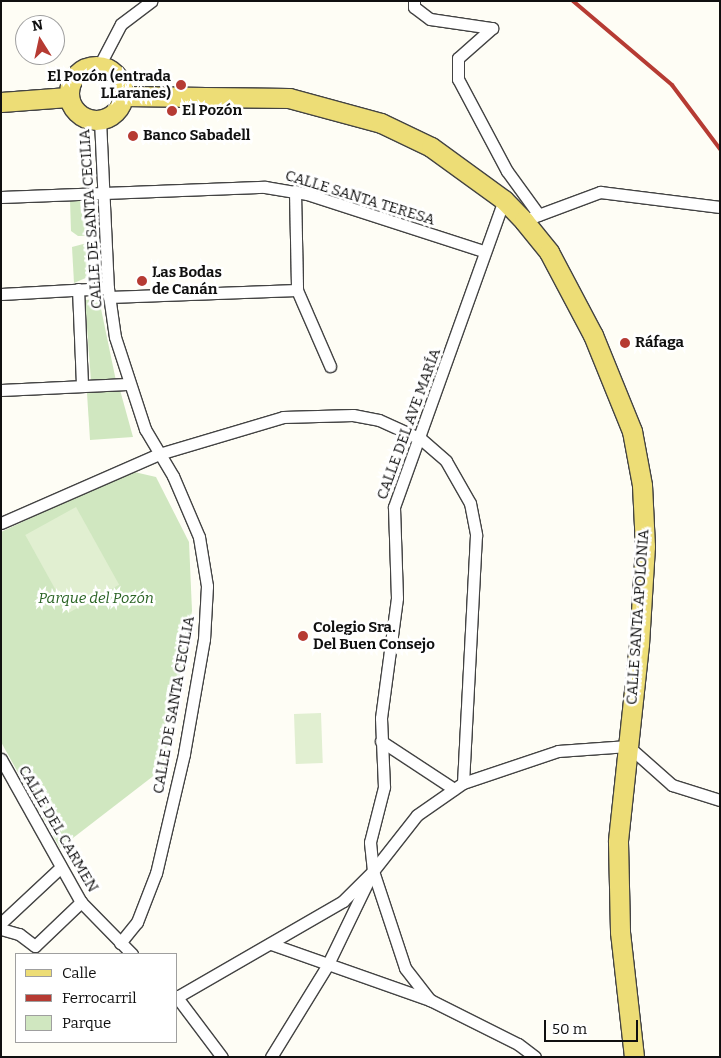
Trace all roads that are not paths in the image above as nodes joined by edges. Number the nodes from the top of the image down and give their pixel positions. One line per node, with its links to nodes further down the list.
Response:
1 (151, 1): 3 (street)
2 (414, 1): 13 (street)
3 (99, 66): 4 (main road); 5 (main road)
4 (123, 96): 7 (main road); 11 (main road, CALLE SANTA APOLONIA)
5 (68, 97): 6 (main road); 7 (main road)
6 (1, 102)
7 (100, 120): 8 (street, CALLE DE SANTA CECILIA)
8 (106, 191): 9 (street, CALLE SANTA TERESA); 10 (street, CALLE SANTA TERESA); 17 (street, CALLE DE SANTA CECILIA)
9 (295, 191): 14 (street, CALLE SANTA TERESA); 16 (street)
10 (1, 197)
11 (504, 200): 13 (main road, CALLE SANTA APOLONIA); 14 (street, CALLE DEL AVE MARÍA)
12 (720, 207): 13 (street)
13 (532, 218): 27 (main road, CALLE SANTA APOLONIA)
14 (484, 251): 23 (street, CALLE DEL AVE MARÍA)
15 (78, 289): 17 (street); 18 (street); 21 (street)
16 (297, 290): 17 (street); 19 (street)
17 (108, 292): 20 (street, CALLE DE SANTA CECILIA)
18 (1, 294)
19 (330, 366)
20 (127, 384): 21 (street); 24 (street, CALLE DE SANTA CECILIA)
21 (82, 386): 22 (street)
22 (1, 390)
23 (421, 439): 24 (street); 26 (street, CALLE DEL AVE MARÍA); 29 (street)
24 (159, 454): 25 (street); 36 (street, CALLE DE SANTA CECILIA)
25 (1, 523)
26 (381, 741): 29 (street); 32 (street, CALLE DEL AVE MARÍA)
27 (628, 746): 29 (street); 30 (street); 46 (main road, CALLE SANTA APOLONIA)
28 (1, 759): 31 (street, CALLE DEL CARMEN)
29 (458, 786): 32 (street)
30 (720, 800)
31 (61, 867): 33 (street, CALLE DEL CARMEN); 34 (street)
32 (373, 872): 37 (street); 39 (street); 42 (street, CALLE DEL AVE MARÍA)
33 (81, 902): 35 (street); 36 (street, CALLE DEL CARMEN)
34 (1, 923)
35 (1, 930)
36 (120, 943): 38 (street, CALLE DEL CARMEN)
37 (271, 944): 39 (street); 40 (street)
38 (131, 953)
39 (327, 966): 42 (street); 44 (street)
40 (178, 995)
41 (178, 997): 43 (street)
42 (430, 1000): 45 (street)
43 (222, 1057)
44 (271, 1057)
45 (535, 1057)
46 (634, 1057)

